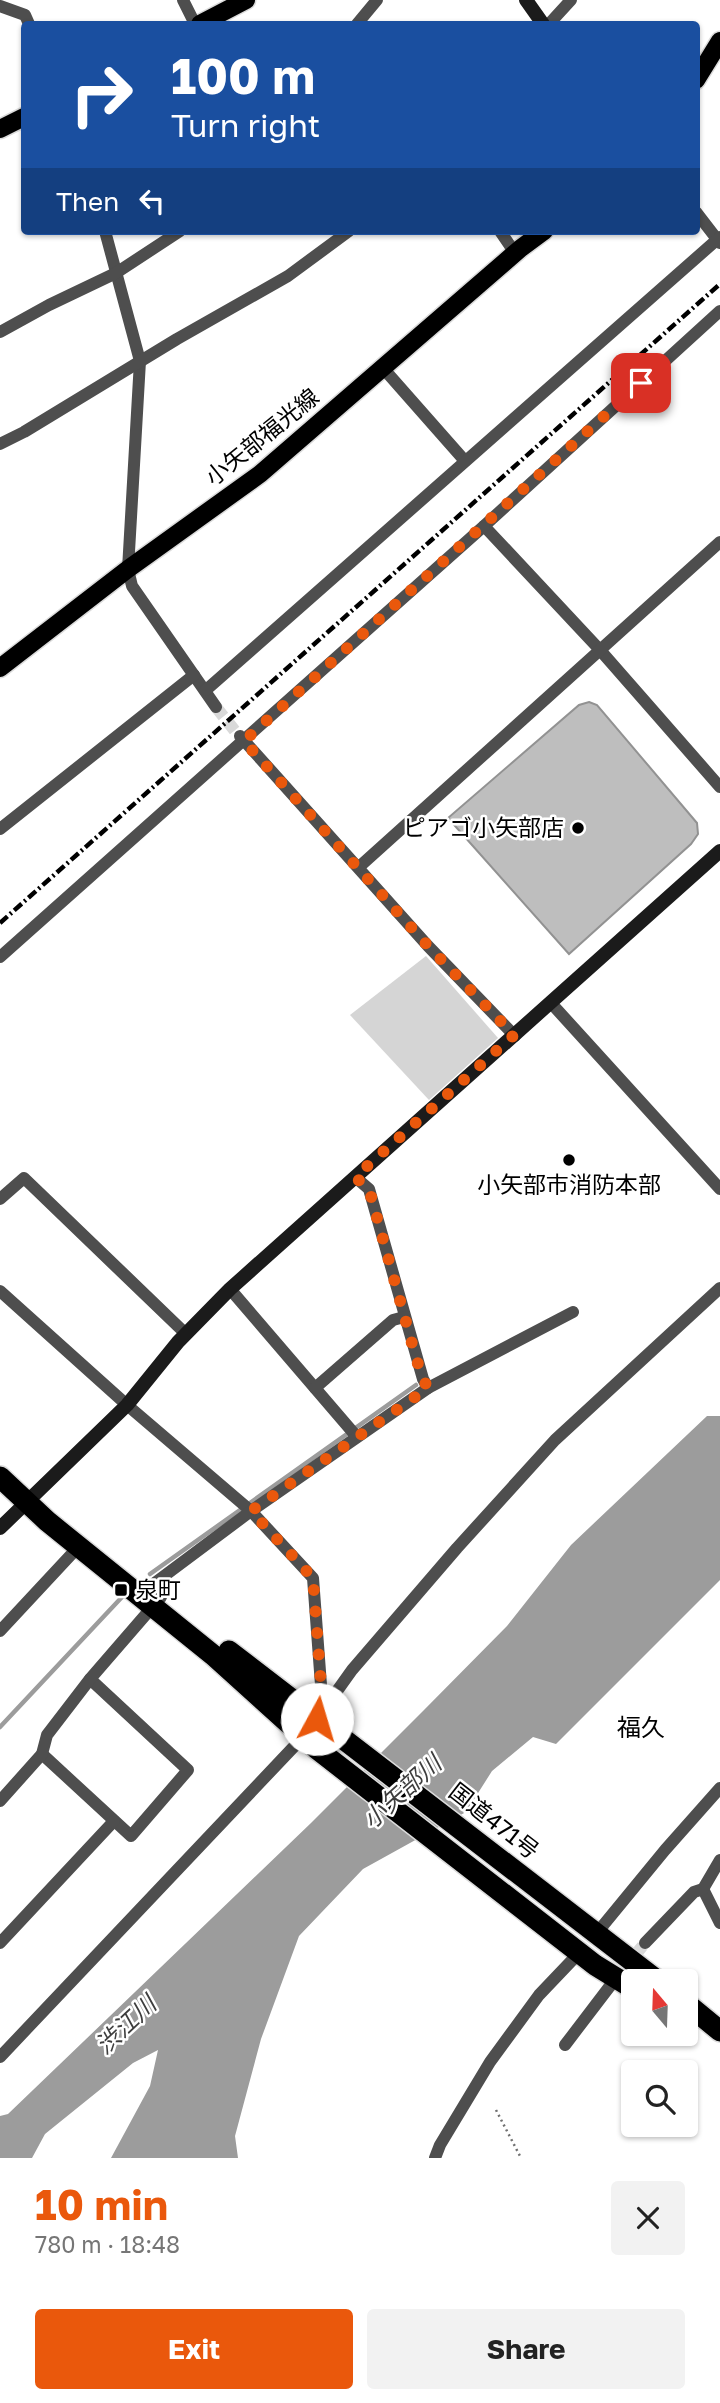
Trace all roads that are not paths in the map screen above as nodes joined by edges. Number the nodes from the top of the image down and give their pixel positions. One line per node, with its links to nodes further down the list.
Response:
1 (183, 0): 8 (street)
2 (246, 0): 9 (main road)
3 (377, 0): 10 (street)
4 (526, 0): 11 (street)
5 (571, 0): 12 (street)
6 (0, 6): 7 (street)
7 (27, 21)
8 (195, 21)
9 (203, 21)
10 (360, 21)
11 (541, 21)
12 (552, 21)
13 (720, 41): 14 (main road)
14 (700, 74)
15 (21, 119): 16 (main road)
16 (0, 130)
17 (700, 217): 23 (street)
18 (106, 235): 25 (street)
19 (174, 235): 25 (street)
20 (344, 235): 28 (street)
21 (503, 235): 24 (street)
22 (539, 235): 24 (main road, 小矢部福光線)
23 (719, 240): 31 (street)
24 (515, 253): 29 (main road, 小矢部福光線)
25 (116, 272): 27 (street); 28 (street)
26 (720, 311): 32 (street)
27 (0, 332)
28 (140, 361): 30 (street); 34 (street)
29 (383, 368): 31 (street); 34 (main road, 小矢部福光線)
30 (0, 444)
31 (465, 461): 38 (street)
32 (484, 526): 35 (street); 40 (street)
33 (720, 542): 35 (street)
34 (128, 569): 36 (main road, 小矢部福光線); 37 (street)
35 (600, 650): 41 (street); 44 (street)
36 (0, 668)
37 (194, 675): 38 (street); 42 (street)
38 (206, 690): 39 (street)
39 (216, 707)
40 (241, 738): 44 (street); 45 (street)
41 (720, 787)
42 (0, 829)
43 (720, 851): 46 (street)
44 (359, 867): 47 (street)
45 (0, 957)
46 (551, 1003): 47 (street); 49 (street)
47 (514, 1035): 48 (street)
48 (355, 1177): 52 (street); 55 (street)
49 (720, 1189)
50 (0, 1199): 56 (street)
51 (720, 1288): 69 (street)
52 (230, 1289): 56 (street); 57 (street)
53 (0, 1291): 59 (street)
54 (573, 1312): 58 (street)
55 (404, 1317): 57 (street); 58 (street)
56 (186, 1334): 59 (street)
57 (315, 1388): 60 (street)
58 (428, 1388): 60 (street)
59 (127, 1405): 62 (street); 63 (street)
60 (357, 1437): 63 (street)
61 (0, 1477): 62 (highway, 国道471号)
62 (28, 1501): 64 (street); 65 (highway, 国道471号)
63 (251, 1511): 66 (street); 69 (street)
64 (0, 1528)
65 (82, 1542): 66 (highway, 国道471号); 67 (street)
66 (151, 1596): 68 (street); 69 (highway, 国道471号)
67 (0, 1631)
68 (90, 1679): 70 (street); 73 (street)
69 (318, 1734): 77 (highway, 国道471号); 80 (highway, 国道471号); 89 (street)
70 (42, 1754): 72 (street); 73 (street)
71 (720, 1788): 77 (street)
72 (0, 1801)
73 (114, 1821): 78 (street)
74 (720, 1860): 75 (street)
75 (703, 1889): 76 (street); 79 (street)
76 (720, 1923)
77 (591, 1930): 81 (highway, 国道471号)
78 (1, 1941)
79 (645, 1944)
80 (573, 1948): 82 (highway, 国道471号); 90 (street)
81 (642, 1969)
82 (621, 1981)
83 (610, 1986): 88 (street)
84 (698, 2013): 86 (highway)
85 (698, 2028): 87 (highway)
86 (720, 2031)
87 (720, 2040)
88 (565, 2045)
89 (0, 2057)
90 (435, 2158)

